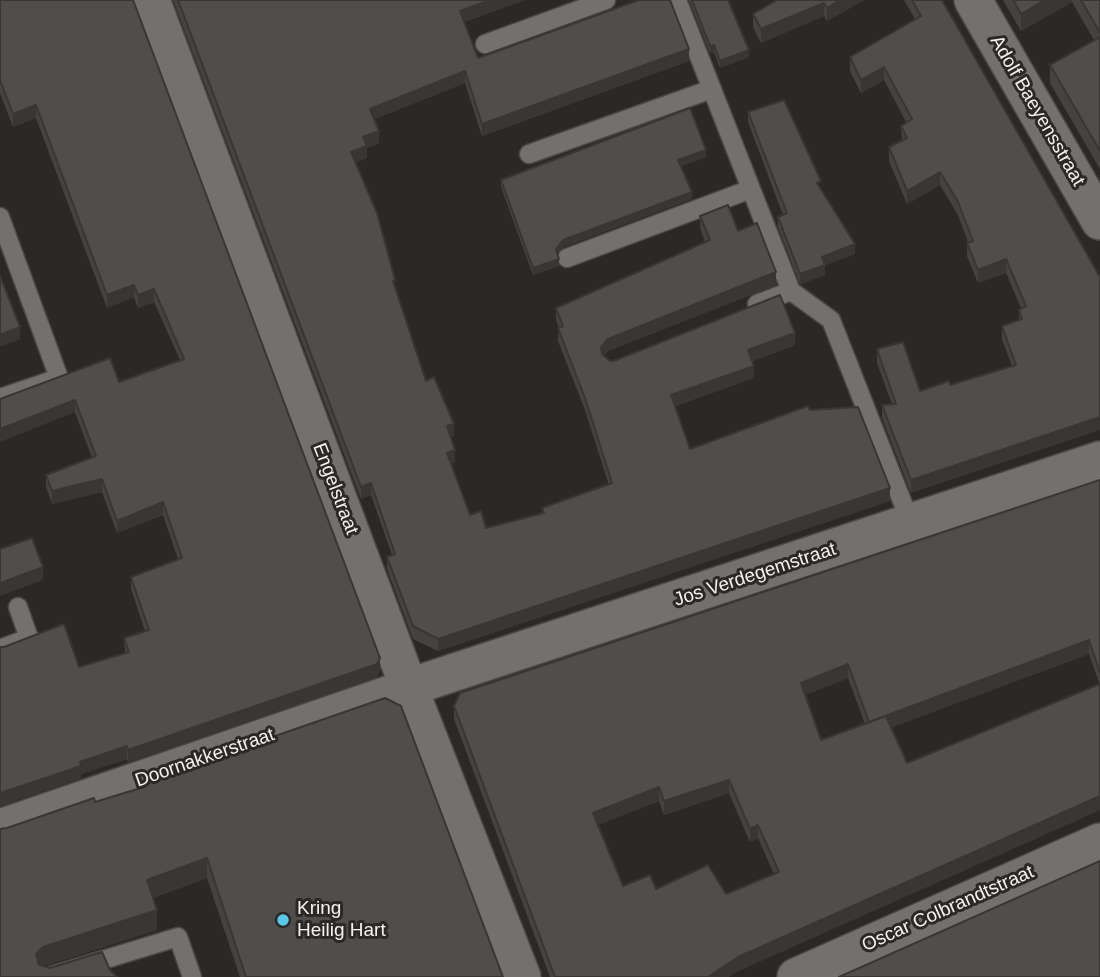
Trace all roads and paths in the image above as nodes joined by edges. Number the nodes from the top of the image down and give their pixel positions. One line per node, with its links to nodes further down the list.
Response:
1 (151, 0): 19 (street, Engelstraat)
2 (606, 0): 5 (lane)
3 (677, 0): 6 (lane)
4 (973, 0): 10 (street, Adolf Baeyensstraat)
5 (485, 44)
6 (712, 89): 7 (lane); 8 (lane)
7 (529, 154)
8 (751, 189): 11 (lane); 12 (lane)
9 (0, 217): 14 (lane)
10 (1100, 221)
11 (567, 258)
12 (791, 291): 13 (lane); 16 (lane)
13 (740, 311)
14 (0, 398)
15 (1100, 460): 16 (street, Jos Verdegemstraat)
16 (911, 524): 19 (street, Jos Verdegemstraat)
17 (18, 607): 18 (lane)
18 (0, 649)
19 (409, 688): 20 (street, Doornakkerstraat); 24 (street, Engelstraat)
20 (0, 828)
21 (1100, 842): 25 (street, Oscar Colbrandtstraat)
22 (47, 977): 23 (lane)
23 (192, 977)
24 (522, 977)
25 (796, 977)

